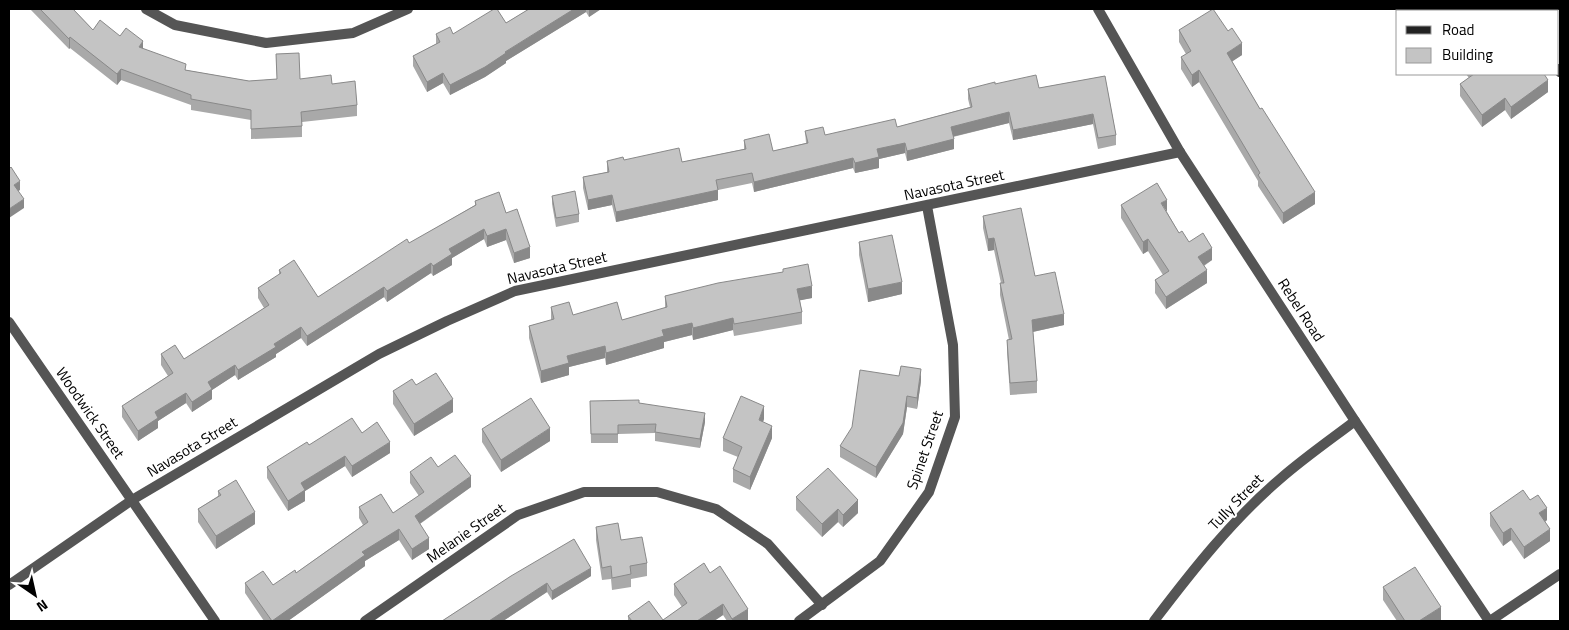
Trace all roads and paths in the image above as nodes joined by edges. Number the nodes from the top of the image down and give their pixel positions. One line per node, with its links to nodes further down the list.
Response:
1 (146, 9): 2 (street)
2 (408, 9)
3 (1098, 9): 4 (street, Rebel Road)
4 (1180, 152): 5 (street, Navasota Street); 7 (street, Rebel Road)
5 (927, 206): 8 (street, Navasota Street); 11 (street, Spinet Street)
6 (9, 322): 8 (street, Woodwick Street)
7 (1356, 421): 15 (street, Tully Street); 16 (street, Rebel Road)
8 (132, 500): 10 (street, Navasota Street); 12 (street, Woodwick Street)
9 (1560, 574): 16 (street)
10 (9, 585)
11 (822, 605): 13 (street, Melanie Street); 14 (street, Spinet Street)
12 (215, 621)
13 (365, 621)
14 (800, 621)
15 (1154, 621)
16 (1490, 621)

